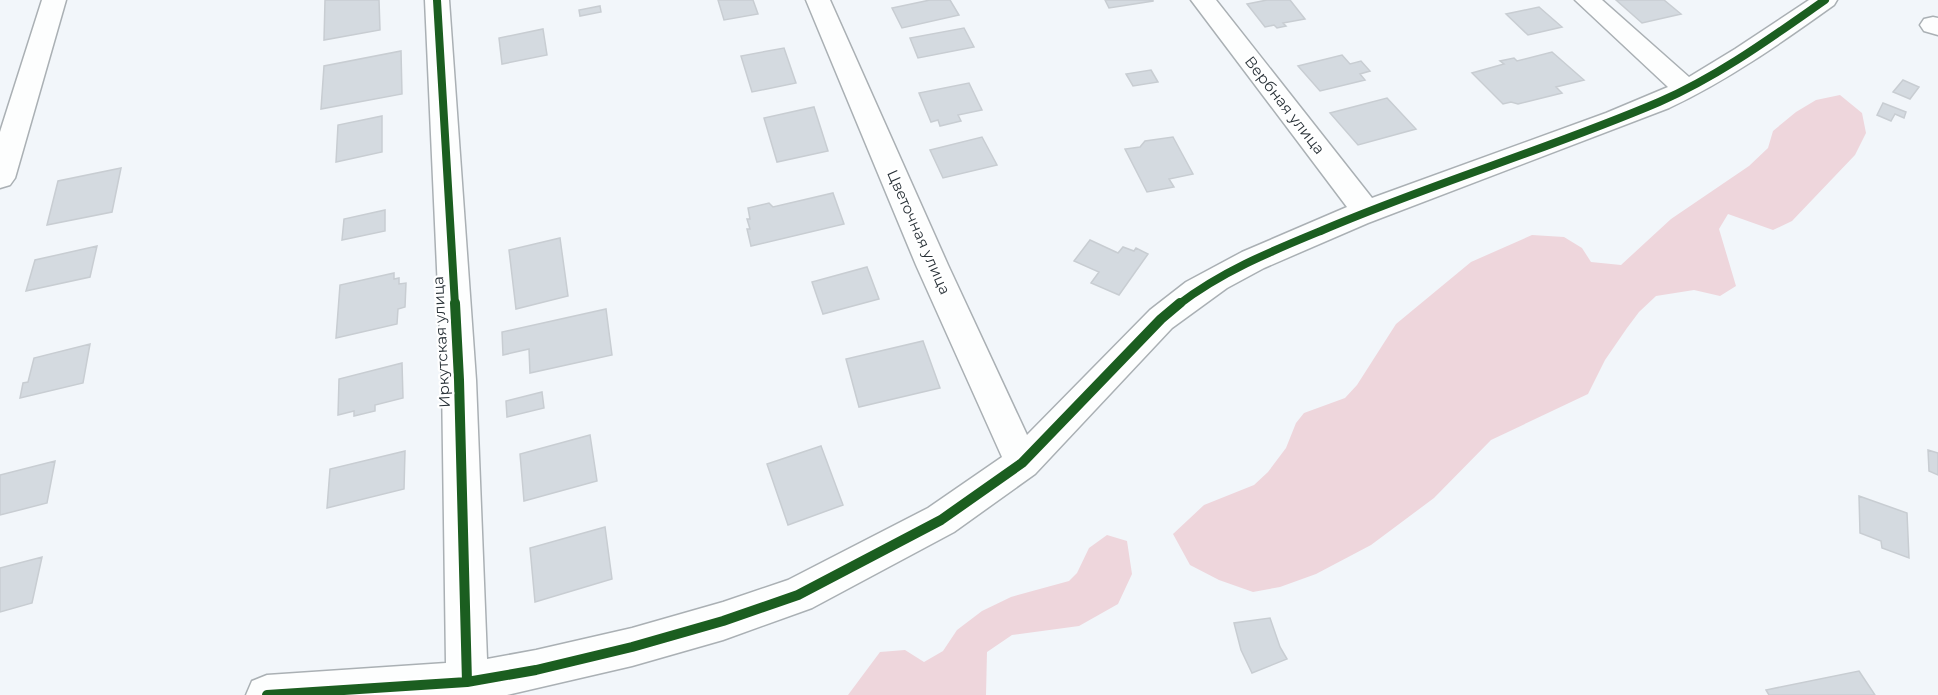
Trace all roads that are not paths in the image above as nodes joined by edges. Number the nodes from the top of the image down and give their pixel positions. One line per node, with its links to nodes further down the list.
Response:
1 (54, 0): 8 (street)
2 (437, 0): 11 (street, Иркутская улица)
3 (818, 0): 10 (street, Цветочная улица)
4 (1203, 0): 9 (street, Вербная улица)
5 (1587, 0): 7 (street)
6 (1825, 0): 7 (street)
7 (1686, 89): 9 (street)
8 (0, 178)
9 (1366, 211): 10 (street)
10 (1022, 463): 11 (street)
11 (467, 682): 12 (street)
12 (267, 695)

